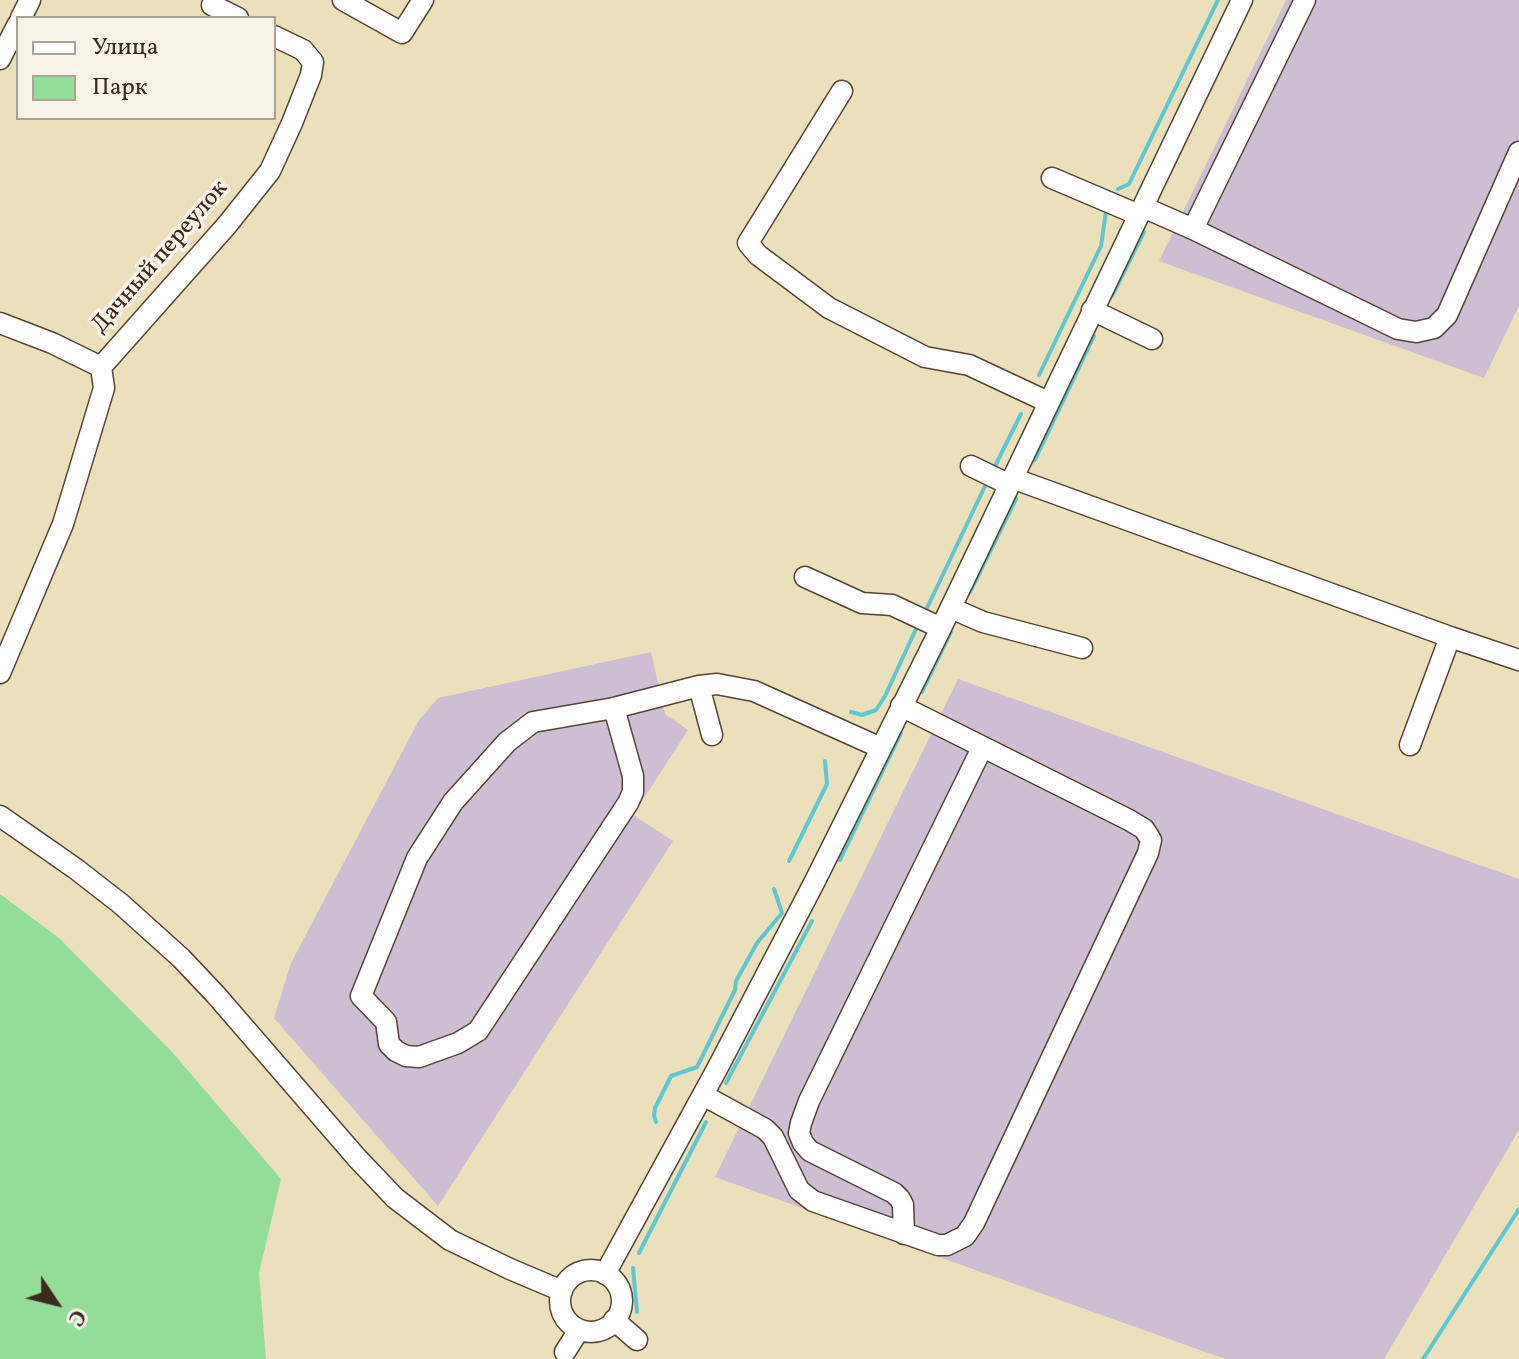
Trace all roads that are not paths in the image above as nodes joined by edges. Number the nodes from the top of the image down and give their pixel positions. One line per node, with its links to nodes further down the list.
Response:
1 (343, 0): 2 (street)
2 (423, 0)
3 (1242, 0): 13 (street)
4 (1305, 0): 14 (street)
5 (211, 8): 6 (street)
6 (233, 16)
7 (16, 28): 9 (street)
8 (276, 37): 18 (street, Дачный переулок)
9 (0, 59)
10 (842, 91): 19 (street)
11 (1519, 152): 14 (street)
12 (1052, 178): 13 (street)
13 (1141, 211): 14 (street); 15 (street)
14 (1193, 229)
15 (1092, 310): 17 (street); 19 (street)
16 (0, 323): 18 (street)
17 (1152, 339)
18 (101, 367): 28 (street, Дачный переулок)
19 (1048, 402): 21 (street)
20 (971, 466): 21 (street)
21 (1011, 482): 23 (street); 25 (street)
22 (805, 577): 24 (street)
23 (951, 608): 24 (street); 26 (street)
24 (941, 628): 30 (street)
25 (1450, 637): 27 (street); 33 (street)
26 (1082, 648)
27 (1519, 660)
28 (0, 673)
29 (699, 686): 31 (street); 32 (street); 34 (street)
30 (901, 706): 34 (street); 35 (street)
31 (614, 708): 31 (street)
32 (712, 735)
33 (1410, 745)
34 (881, 748): 37 (street)
35 (982, 748): 38 (street); 38 (street)
36 (0, 816): 40 (street)
37 (703, 1095): 38 (street); 39 (street)
38 (904, 1234)
39 (605, 1274): 40 (street); 41 (street)
40 (562, 1291): 42 (street)
41 (614, 1320): 42 (street); 43 (street)
42 (579, 1330): 44 (street)
43 (637, 1340)
44 (565, 1352)

